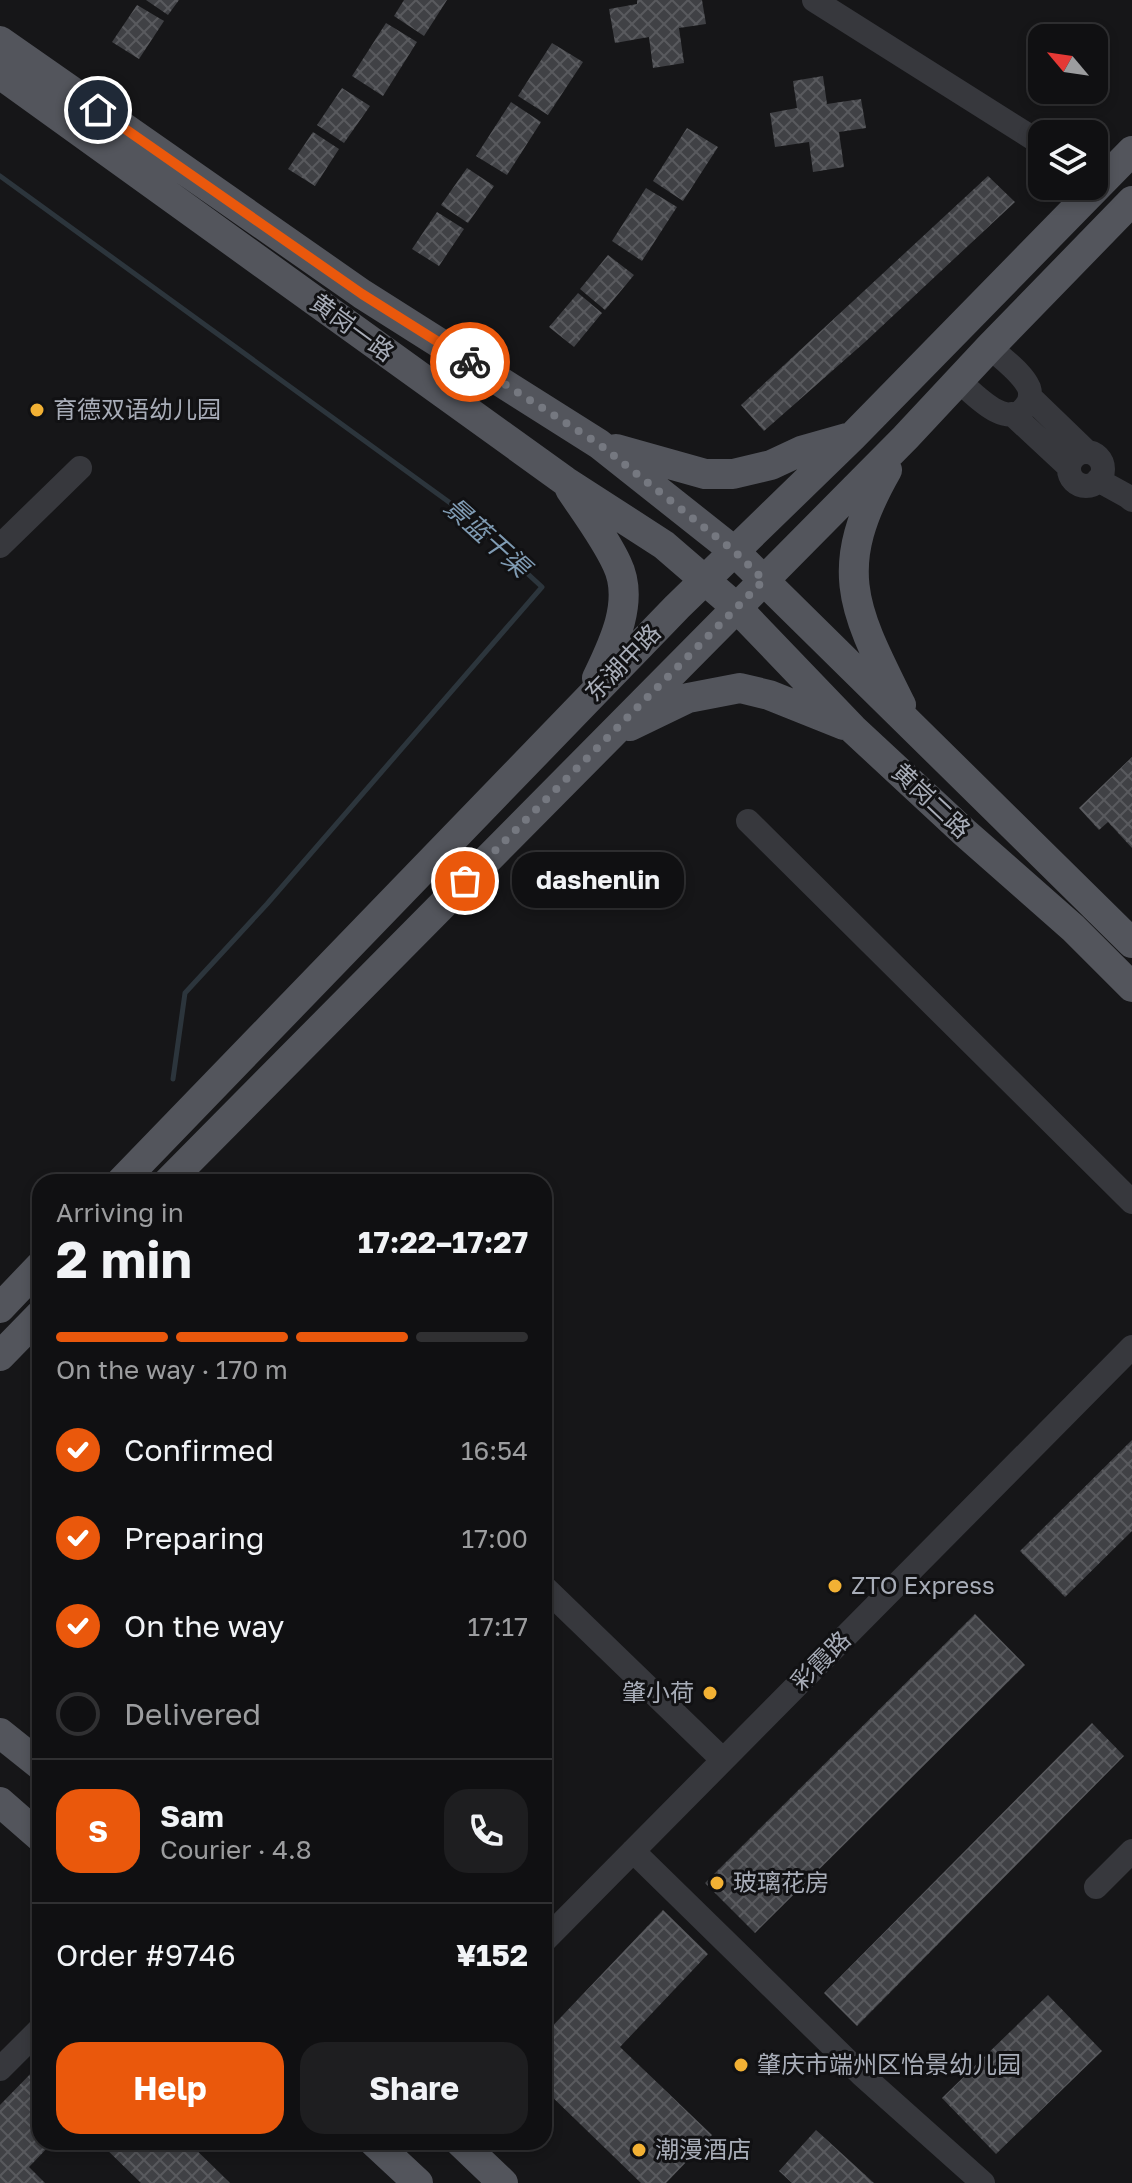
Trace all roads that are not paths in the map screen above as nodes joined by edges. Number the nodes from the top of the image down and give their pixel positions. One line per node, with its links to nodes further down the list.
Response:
1 (814, 0): 4 (street)
2 (0, 41): 17 (main road, 黄岗一路)
3 (0, 74): 20 (main road, 黄岗一路)
4 (1028, 135)
5 (1132, 151): 6 (main road, 东湖中路)
6 (1108, 171)
7 (1078, 200): 11 (main road, 东湖中路)
8 (1129, 211): 9 (main road, 东湖中路)
9 (990, 347): 10 (main road, 东湖中路); 12 (street)
10 (959, 381): 13 (main road, 东湖中路); 14 (street)
11 (901, 387): 13 (main road); 15 (main road, 东湖中路)
12 (1030, 397): 14 (street); 18 (street)
13 (929, 412): 16 (main road, 东湖中路)
14 (1012, 414): 18 (street)
15 (852, 437): 17 (main road); 23 (main road, 东湖中路)
16 (905, 438): 25 (main road, 东湖中路); 28 (main road)
17 (599, 444): 23 (main road, 黄岗一路)
18 (1078, 459): 21 (street)
19 (80, 468): 22 (street)
20 (565, 481): 24 (main road, 黄岗一路); 27 (main road)
21 (1132, 500)
22 (0, 546)
23 (734, 551): 24 (main road, 东湖中路); 25 (main road, 黄岗二路)
24 (705, 579): 26 (main road, 黄岗一路); 27 (main road, 东湖中路)
25 (764, 580): 26 (main road, 东湖中路); 28 (main road, 黄岗二路)
26 (737, 608): 29 (main road, 黄岗二路); 30 (main road, 东湖中路)
27 (587, 699): 31 (main road, 东湖中路)
28 (913, 728): 34 (main road, 黄岗二路)
29 (853, 729): 30 (main road); 35 (main road, 黄岗二路)
30 (607, 738): 32 (main road, 东湖中路)
31 (548, 739): 32 (main road); 36 (main road, 东湖中路)
32 (577, 767): 37 (main road, 东湖中路)
33 (748, 821): 38 (street)
34 (1132, 943)
35 (1132, 987)
36 (129, 1174)
37 (176, 1174)
38 (1132, 1202)
39 (32, 1274): 40 (main road)
40 (0, 1308)
41 (32, 1323): 43 (main road)
42 (1132, 1347): 47 (street, 彩霞路)
43 (0, 1356)
44 (552, 1595): 47 (street)
45 (0, 1733): 46 (main road)
46 (32, 1759)
47 (723, 1760): 50 (street, 彩霞路)
48 (0, 1802): 49 (main road)
49 (32, 1830)
50 (633, 1851): 53 (street, 彩霞路); 60 (street)
51 (1132, 1851): 52 (street)
52 (1096, 1887)
53 (552, 1933)
54 (32, 2037): 55 (street)
55 (0, 2069)
56 (469, 2150): 59 (main road)
57 (390, 2162): 58 (main road)
58 (418, 2183)
59 (503, 2183)
60 (983, 2183)

